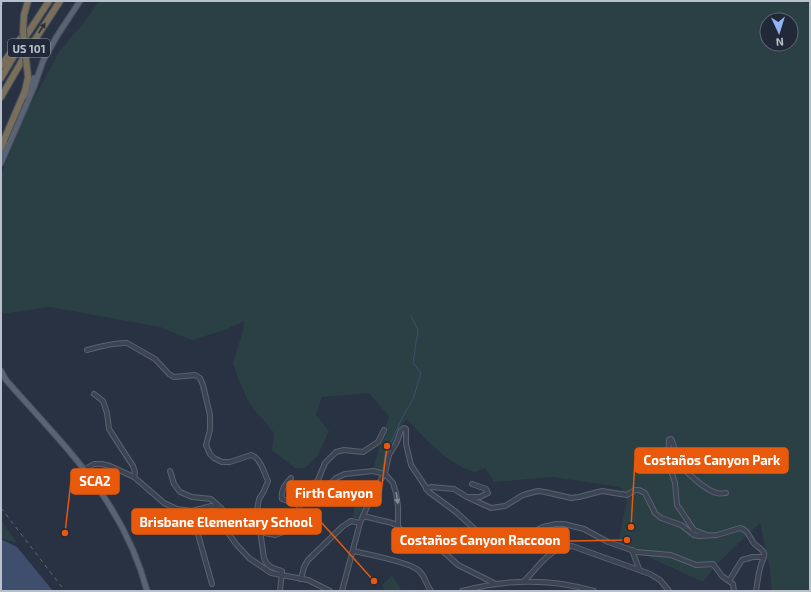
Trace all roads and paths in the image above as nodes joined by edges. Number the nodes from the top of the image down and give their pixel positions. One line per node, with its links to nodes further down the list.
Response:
1 (28, 1): 10 (highway, bridge)
2 (49, 1): 5 (highway, US 101)
3 (60, 1): 9 (highway, US 101, one-way to 3)
4 (80, 1): 7 (main road)
5 (32, 27): 6 (highway); 8 (highway, US 101)
6 (1, 66)
7 (41, 66): 11 (main road); 12 (main road)
8 (1, 78)
9 (1, 97)
10 (1, 147)
11 (1, 153)
12 (1, 163)
13 (87, 350): 35 (street)
14 (1, 371): 16 (main road)
15 (1, 377): 16 (main road)
16 (6, 380): 19 (main road)
17 (94, 394): 22 (street)
18 (384, 430): 27 (street)
19 (85, 469): 22 (street); 48 (main road)
20 (170, 472): 30 (street)
21 (385, 474): 25 (street); 27 (street); 32 (street); 34 (street, one-way to 34)
22 (134, 477): 31 (street)
23 (291, 478): 29 (street)
24 (472, 484): 28 (street)
25 (426, 489): 28 (street); 37 (street)
26 (726, 493): 36 (street)
27 (306, 494): 29 (street)
28 (467, 497): 36 (street)
29 (299, 505): 35 (street)
30 (219, 507): 31 (street); 41 (street)
31 (186, 511): 45 (street)
32 (363, 516): 33 (street); 34 (street)
33 (360, 523): 38 (street); 42 (street)
34 (398, 526): 46 (street)
35 (260, 532): 41 (street)
36 (711, 536): 39 (street)
37 (632, 550): 40 (street); 44 (street)
38 (353, 551): 52 (street); 53 (street)
39 (764, 557): 44 (street); 58 (street)
40 (639, 569): 43 (street); 56 (street)
41 (282, 576): 42 (street); 49 (street)
42 (301, 579): 47 (street)
43 (524, 581): 46 (street); 55 (street)
44 (729, 581): 57 (street)
45 (212, 584)
46 (494, 584): 54 (street)
47 (319, 585): 50 (street); 51 (street)
48 (147, 591)
49 (280, 591)
50 (318, 591)
51 (330, 591)
52 (342, 591)
53 (431, 591)
54 (462, 591)
55 (594, 591)
56 (669, 591)
57 (734, 591)
58 (756, 591)

